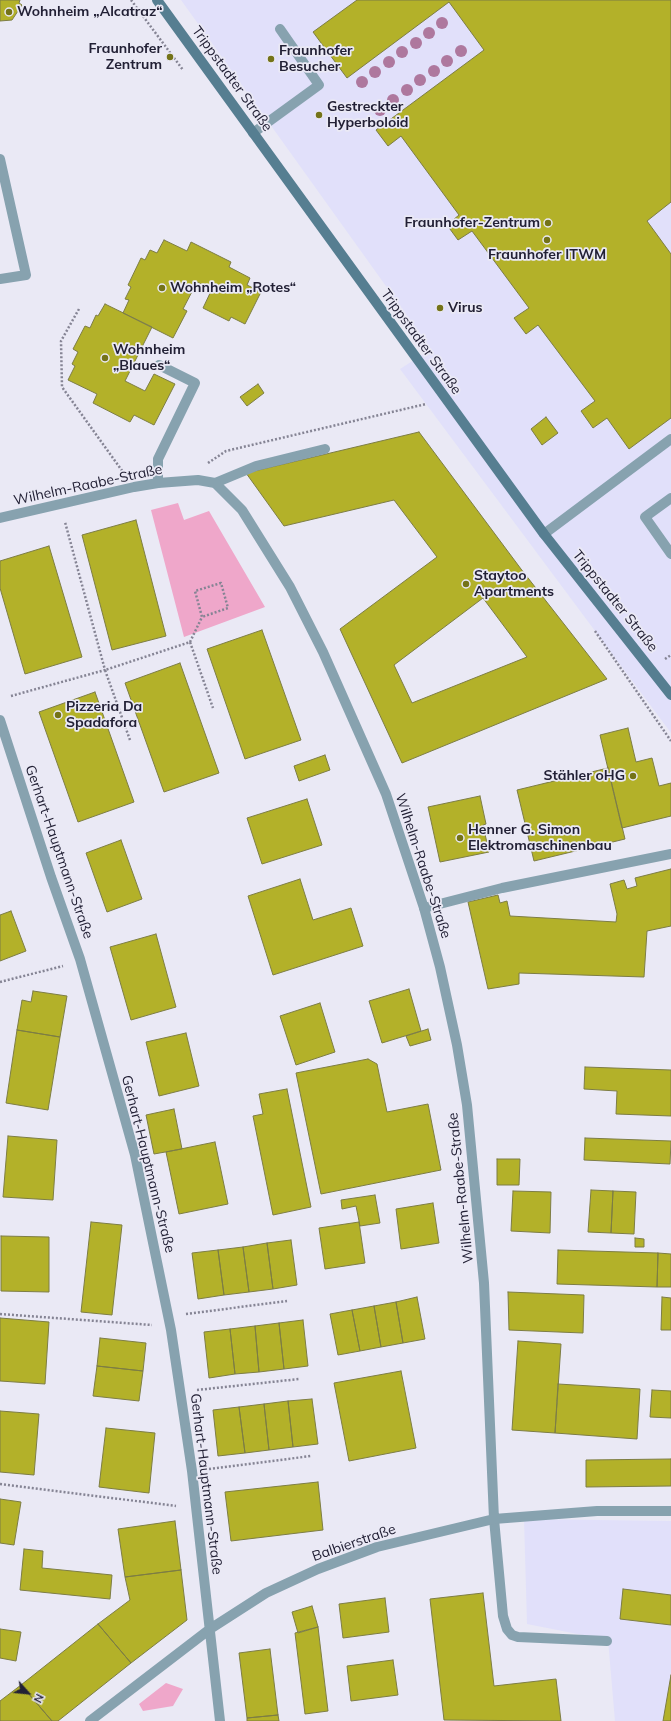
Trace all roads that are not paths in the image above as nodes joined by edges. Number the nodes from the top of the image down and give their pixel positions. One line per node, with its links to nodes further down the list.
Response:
1 (157, 0): 3 (main road, Trippstadter Straße)
2 (280, 29): 3 (street)
3 (253, 133): 13 (main road, Trippstadter Straße)
4 (0, 158): 5 (street)
5 (0, 279)
6 (159, 365): 9 (street)
7 (671, 439): 13 (street)
8 (326, 449): 10 (street)
9 (158, 483): 10 (street, Wilhelm-Raabe-Straße); 12 (street, Wilhelm-Raabe-Straße)
10 (215, 483): 18 (street, Wilhelm-Raabe-Straße)
11 (671, 498): 14 (street)
12 (0, 518)
13 (544, 534): 15 (main road, Trippstadter Straße)
14 (671, 554)
15 (671, 695)
16 (0, 720): 21 (street, Gerhart-Hauptmann-Straße)
17 (671, 854): 18 (street)
18 (424, 908): 20 (street, Wilhelm-Raabe-Straße)
19 (671, 1511): 20 (street, Balbierstraße)
20 (494, 1519): 21 (street, Balbierstraße); 22 (street, Wilhelm-Raabe-Straße)
21 (210, 1628): 23 (street, Balbierstraße); 24 (street, Gerhart-Hauptmann-Straße)
22 (607, 1641)
23 (90, 1721)
24 (220, 1721)

